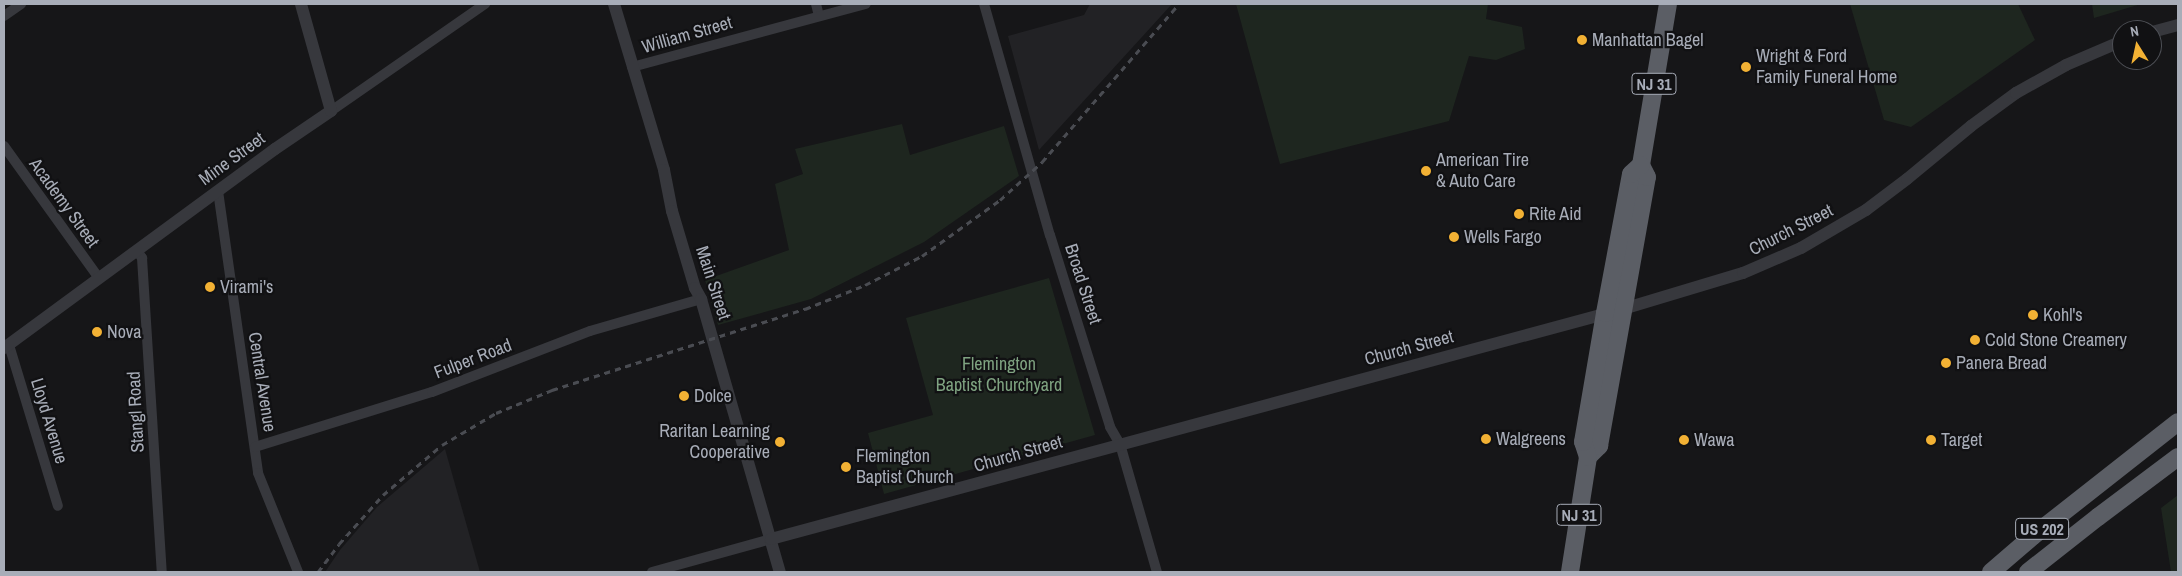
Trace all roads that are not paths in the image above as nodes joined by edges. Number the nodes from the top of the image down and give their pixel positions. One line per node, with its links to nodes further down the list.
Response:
1 (21, 4): 9 (street)
2 (301, 4): 15 (street)
3 (485, 4): 15 (street, Mine Street)
4 (614, 4): 14 (street, Main Street)
5 (816, 4): 10 (street)
6 (866, 4): 10 (street, William Street)
7 (984, 4): 26 (street, Broad Street)
8 (1668, 4): 17 (highway, NJ 31 / NJ 31)
9 (4, 16)
10 (819, 16): 14 (street, William Street)
11 (2178, 25): 12 (street)
12 (2162, 29)
13 (2112, 45): 22 (street, Church Street)
14 (632, 67): 21 (street, Main Street)
15 (331, 110): 18 (street, Mine Street)
16 (4, 146): 20 (street, Academy Street)
17 (1641, 165): 22 (highway, NJ 31 / NJ 31); 23 (highway, NJ 31 / NJ 31)
18 (218, 190): 19 (street, Mine Street); 27 (street, Central Avenue)
19 (137, 251): 20 (street, Mine Street); 32 (street, Stangl Road)
20 (99, 278): 24 (street, Mine Street)
21 (701, 299): 27 (street, Fulper Road); 31 (street, Main Street)
22 (1623, 309): 23 (street, Church Street); 28 (highway, NJ 31 / NJ 31)
23 (1605, 313): 26 (street, Church Street); 28 (highway, NJ 31 / NJ 31)
24 (6, 347): 30 (street, Lloyd Avenue)
25 (2178, 422): 38 (highway, US 202 / US 202)
26 (1120, 444): 31 (street, Church Street); 36 (street, Broad Street)
27 (255, 447): 33 (street, Central Avenue)
28 (1588, 457): 37 (highway, NJ 31 / NJ 31)
29 (2178, 457): 39 (highway, US 202 / US 202)
30 (58, 506)
31 (770, 539): 34 (street, Church Street); 35 (street, Main Street)
32 (162, 572)
33 (298, 572)
34 (652, 572)
35 (780, 572)
36 (1157, 572)
37 (1570, 572)
38 (1991, 572)
39 (2028, 572)

